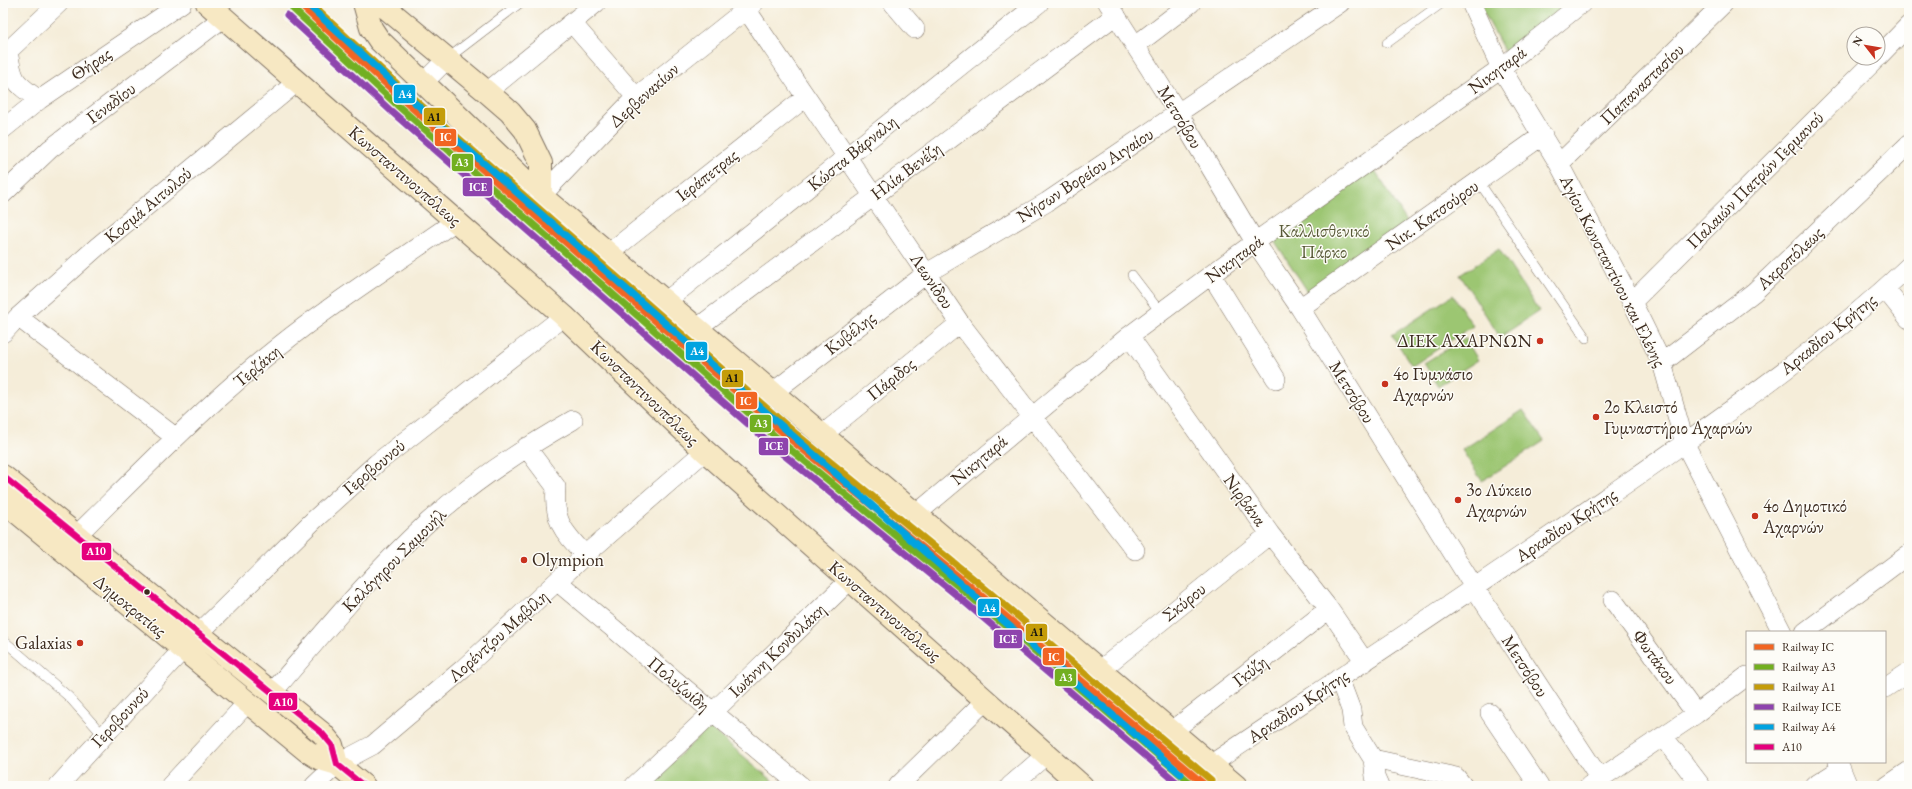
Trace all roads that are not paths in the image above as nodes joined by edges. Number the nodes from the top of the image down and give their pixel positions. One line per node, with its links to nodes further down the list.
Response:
1 (59, 3): 33 (street)
2 (182, 3): 33 (street, Θήρας)
3 (207, 3): 18 (street, Κωνσταντινουπόλεως)
4 (364, 3): 29 (street)
5 (380, 3): 25 (street)
6 (520, 3): 25 (lane)
7 (596, 3): 19 (street)
8 (893, 3): 21 (street)
9 (1039, 3): 38 (street, Κώστα Βάρναλη)
10 (1190, 3): 23 (street)
11 (1340, 3): 34 (street, Νήσων Βορείου Αιγαίου)
12 (1442, 3): 22 (lane)
13 (1471, 3): 27 (street, Αγίου Κωνσταντίνου και Ελένης)
14 (1582, 3): 27 (street, Νικηταρά)
15 (1724, 3): 39 (street, Παπαναστασίου)
16 (747, 5): 31 (street, Δερβενακίων); 32 (street, Λεωνίδου)
17 (1112, 9): 23 (street, Μετσόβου); 43 (street, Ηλία Βενέζη)
18 (223, 18): 28 (street, Κωνσταντινουπόλεως); 41 (street, Γεναδίου)
19 (572, 23): 30 (street); 31 (street)
20 (1909, 25): 24 (street, Παλαιών Πατρών Γερμανού)
21 (915, 29)
22 (1387, 43)
23 (1136, 45): 34 (street, Μετσόβου)
24 (1886, 48)
25 (448, 59): 29 (street); 30 (street)
26 (1868, 66): 53 (street, Παλαιών Πατρών Γερμανού)
27 (1501, 68): 36 (street, Αγίου Κωνσταντίνου και Ελένης); 45 (street, Νικηταρά)
28 (297, 82): 44 (street, Κωνσταντινουπόλεως); 57 (street, Κοσμά Αιτωλού)
29 (424, 82): 42 (street)
30 (487, 92): 42 (street)
31 (636, 97): 42 (street, Δερβενακίων)
32 (806, 98): 38 (street, Λεωνίδου); 46 (street, Ιεράπετρας)
33 (39, 100): 35 (street, Θήρας)
34 (1178, 113): 45 (street, Μετσόβου); 48 (street, Νήσων Βορείου Αιγαίου)
35 (3, 128)
36 (1543, 135): 39 (street, Αγίου Κωνσταντίνου και Ελένης); 40 (street, Νικ. Κατσούρου)
37 (1909, 144): 64 (street, Ακροπόλεως)
38 (847, 157): 43 (street, Λεωνίδου); 52 (street, Κώστα Βάρναλη)
39 (1560, 164): 53 (street, Αγίου Κωνσταντίνου και Ελένης)
40 (1478, 182): 54 (street, Νικ. Κατσούρου); 63 (lane)
41 (3, 194)
42 (541, 196): 46 (street)
43 (872, 196): 48 (street, Λεωνίδου); 60 (street, Ηλία Βενέζη)
44 (457, 220): 56 (street, Κωνσταντινουπόλεως); 70 (street, Τερζάκη)
45 (1255, 242): 50 (street, Νικηταρά); 54 (street, Μετσόβου)
46 (609, 254): 52 (street)
47 (1909, 266): 51 (street, Αρκαδίου Κρήτης)
48 (927, 273): 59 (street, Λεωνίδου); 66 (street, Κυβέλης)
49 (1132, 274): 55 (lane)
50 (1212, 276): 55 (street, Νικηταρά); 65 (street)
51 (1885, 289): 58 (street); 71 (street, Αρκαδίου Κρήτης)
52 (665, 302): 60 (street)
53 (1632, 302): 64 (street, Αγίου Κωνσταντίνου και Ελένης)
54 (1300, 308): 84 (street, Μετσόβου)
55 (1161, 313): 62 (street, Νικηταρά)
56 (564, 316): 73 (street, Κωνσταντινουπόλεως); 89 (street, Γεροβουνού)
57 (18, 317): 61 (street, Κοσμά Αιτωλού); 70 (street)
58 (1909, 319)
59 (960, 323): 67 (street, Λεωνίδου); 69 (street, Πάριδος)
60 (697, 328): 66 (street)
61 (3, 333)
62 (1128, 336): 67 (street, Νικηταρά); 77 (street, Νιρβάνα)
63 (1586, 338)
64 (1662, 363): 71 (street, Αγίου Κωνσταντίνου και Ελένης)
65 (1276, 379)
66 (772, 393): 69 (street)
67 (1031, 417): 76 (street, Νικηταρά); 79 (street, Λεωνίδου)
68 (573, 420): 72 (street, Καλόγηρου Σαμουήλ)
69 (822, 435): 76 (street)
70 (175, 438): 78 (street, Τερζάκη)
71 (1685, 444): 84 (street, Αρκαδίου Κρήτης); 87 (street, Αγίου Κωνσταντίνου και Ελένης)
72 (526, 447): 81 (street); 98 (street, Καλόγηρου Σαμουήλ)
73 (705, 451): 81 (street, Λορέντζου Μαβίλη); 82 (street, Κωνσταντινουπόλεως)
74 (3, 476): 78 (street, Δημοκρατίας)
75 (3, 501): 91 (street, Δημοκρατίας)
76 (915, 515): 93 (street)
77 (1270, 534): 86 (street, Νιρβάνα); 93 (street, Σκύρου)
78 (77, 535): 89 (street, Δημοκρατίας)
79 (1135, 550)
80 (1909, 554): 88 (street)
81 (584, 555): 83 (street, Λορέντζου Μαβίλη)
82 (850, 580): 99 (street, Κωνσταντινουπόλεως); 101 (street, Ιωάννη Κονδυλάκη)
83 (558, 582): 101 (street, Πολυζωίδη); 109 (street, Λορέντζου Μαβίλη)
84 (1474, 587): 92 (street, Αρκαδίου Κρήτης); 113 (street, Μετσόβου)
85 (1613, 600): 103 (street, Φωτάκου)
86 (1329, 609): 92 (street, Νιρβάνα); 104 (street, Γκύζη)
87 (1781, 631)
88 (1806, 631)
89 (198, 634): 91 (street, Δημοκρατίας); 98 (street, Δημοκρατίας)
90 (3, 640): 105 (lane)
91 (183, 649): 100 (street, Δημοκρατίας); 105 (street, Γεροβουνού)
92 (1365, 662): 96 (street, Αρκαδίου Κρήτης)
93 (1099, 671): 104 (street)
94 (1909, 672): 97 (street)
95 (1746, 677): 103 (street)
96 (1339, 678): 108 (street); 110 (street, Αρκαδίου Κρήτης)
97 (1886, 687)
98 (272, 693): 109 (street, Δημοκρατίας)
99 (986, 700): 107 (street, Κωνσταντινουπόλεως); 120 (street)
100 (248, 702): 109 (street, Δημοκρατίας); 115 (street)
101 (713, 712): 118 (street, Ιωάννη Κονδυλάκη); 119 (street, Πολυζωίδη)
102 (1490, 713): 126 (street)
103 (1696, 714): 106 (street)
104 (1171, 732): 110 (street)
105 (103, 735): 114 (street, Γεροβουνού)
106 (1663, 736): 113 (street); 127 (street)
107 (1047, 754): 121 (street); 122 (street, Κωνσταντινουπόλεως)
108 (1373, 759): 124 (street); 125 (street)
109 (337, 764): 116 (street, Λορέντζου Μαβίλη); 117 (street, Δημοκρατίας)
110 (1210, 765): 123 (street)
111 (1909, 771): 129 (street)
112 (1842, 772): 128 (street)
113 (1593, 784)
114 (58, 786)
115 (170, 786)
116 (314, 786)
117 (364, 786)
118 (634, 786)
119 (801, 786)
120 (898, 786)
121 (1010, 786)
122 (1082, 786)
123 (1236, 786)
124 (1379, 786)
125 (1463, 786)
126 (1539, 786)
127 (1701, 786)
128 (1814, 786)
129 (1887, 786)

